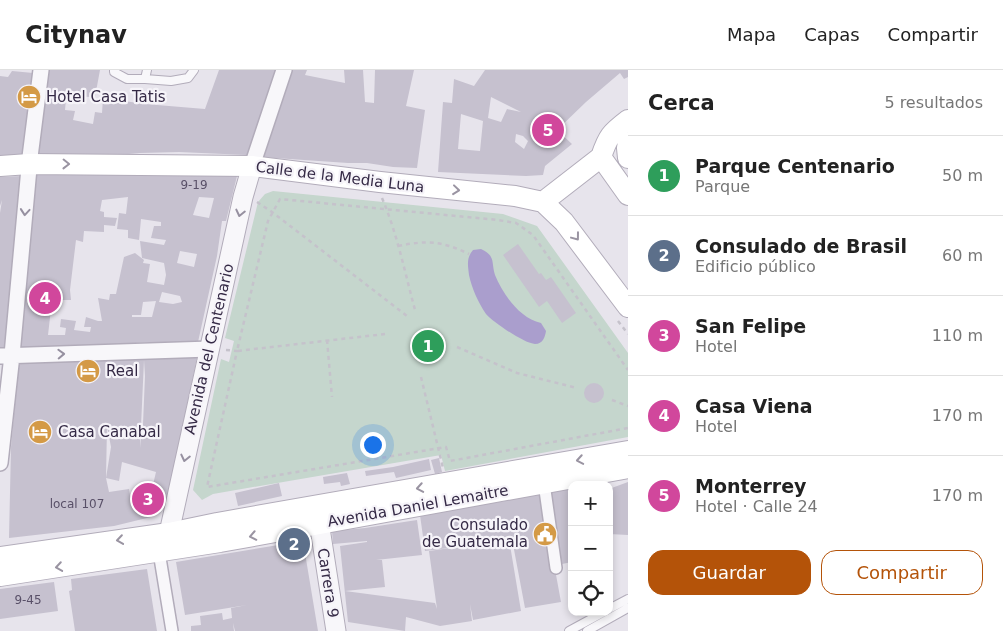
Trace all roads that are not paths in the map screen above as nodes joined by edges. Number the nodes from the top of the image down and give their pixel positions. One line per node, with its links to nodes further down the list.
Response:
1 (41, 70): 11 (street)
2 (114, 70): 6 (lane)
3 (147, 70): 6 (lane)
4 (194, 70): 6 (lane)
5 (284, 70): 13 (street)
6 (145, 80)
7 (628, 120): 9 (main road)
8 (628, 143): 10 (main road)
9 (601, 157): 14 (main road); 15 (main road)
10 (628, 158)
11 (29, 164): 12 (main road, Calle de la Media Luna); 13 (main road, Calle de la Media Luna, one-way to 13); 18 (street, one-way to 18)
12 (0, 166)
13 (252, 166): 15 (main road, Calle de la Media Luna, one-way to 15); 17 (street, Avenida del Centenario, one-way to 17)
14 (628, 195)
15 (543, 202): 16 (main road, one-way to 16)
16 (622, 313)
17 (210, 349): 18 (street, one-way to 17); 24 (street, Avenida del Centenario, one-way to 24)
18 (6, 356): 20 (street)
19 (628, 451): 23 (main road, Avenida Daniel Lemaitre, one-way to 23)
20 (0, 463)
21 (628, 468): 22 (main road, Avenida Daniel Lemaitre)
22 (544, 483): 23 (main road, Avenida Daniel Lemaitre); 27 (street)
23 (318, 515): 24 (main road, Avenida Daniel Lemaitre); 25 (main road, Avenida Daniel Lemaitre, one-way to 25); 34 (street, Carrera 9)
24 (169, 533): 26 (main road, Avenida Daniel Lemaitre, one-way to 26)
25 (159, 552): 28 (main road, Avenida Daniel Lemaitre, one-way to 28); 33 (street)
26 (0, 558)
27 (556, 568)
28 (0, 576)
29 (628, 599): 30 (lane)
30 (613, 607)
31 (628, 608): 36 (lane)
32 (597, 616): 35 (lane)
33 (172, 631)
34 (336, 631)
35 (569, 631)
36 (587, 631)

